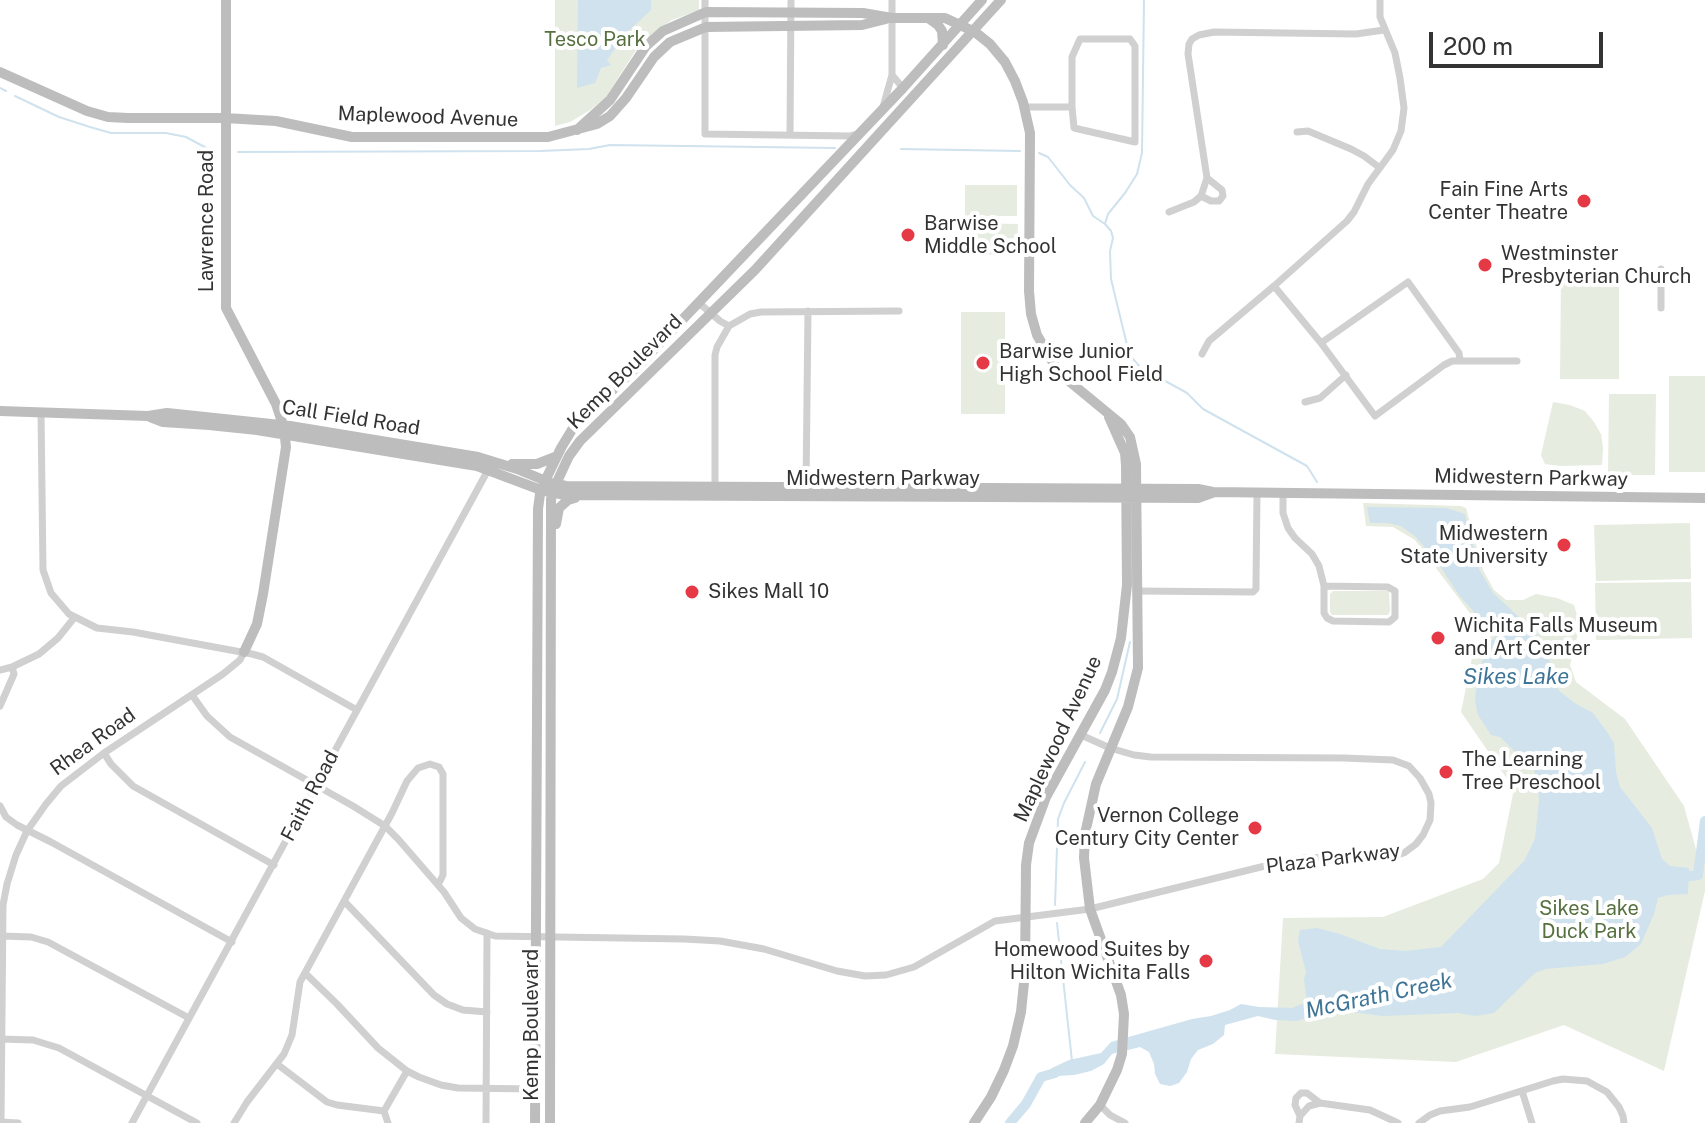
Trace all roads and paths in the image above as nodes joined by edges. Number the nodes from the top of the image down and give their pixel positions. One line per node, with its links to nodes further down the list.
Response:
1 (226, 0): 25 (main road, Lawrence Road)
2 (705, 0): 8 (street)
3 (791, 0): 9 (street)
4 (892, 0): 10 (street)
5 (982, 0): 12 (main road, Kemp Boulevard)
6 (1001, 0): 15 (main road, Kemp Boulevard)
7 (1380, 0): 16 (street)
8 (706, 12): 9 (main road, Maplewood Avenue); 14 (street); 26 (main road, Maplewood Avenue)
9 (791, 13): 10 (main road, Maplewood Avenue); 13 (street)
10 (892, 18): 11 (main road, Maplewood Avenue); 13 (main road, Maplewood Avenue); 19 (street)
11 (927, 18): 12 (main road, Maplewood Avenue); 17 (main road)
12 (961, 24): 15 (main road, Maplewood Avenue); 17 (main road, Kemp Boulevard)
13 (791, 26): 14 (main road, Maplewood Avenue); 28 (street)
14 (706, 27): 26 (main road, Maplewood Avenue); 28 (street)
15 (973, 30): 21 (main road, Kemp Boulevard); 22 (main road, Maplewood Avenue)
16 (1384, 30): 30 (street); 31 (street)
17 (943, 45): 20 (main road, Kemp Boulevard)
18 (0, 72): 25 (main road, Maplewood Avenue)
19 (892, 75): 20 (street); 24 (street)
20 (903, 88): 21 (main road); 24 (main road, Kemp Boulevard)
21 (913, 96): 35 (main road, Kemp Boulevard)
22 (1024, 107): 23 (street); 61 (main road, Maplewood Avenue)
23 (1072, 107): 23 (street)
24 (882, 111): 29 (main road, Kemp Boulevard)
25 (225, 118): 26 (main road, Maplewood Avenue); 52 (main road, Lawrence Road)
26 (577, 130)
27 (1297, 132): 30 (street)
28 (790, 134): 29 (street)
29 (860, 134): 34 (main road, Kemp Boulevard)
30 (1380, 168): 37 (street)
31 (1207, 178): 32 (street); 32 (street)
32 (1201, 196): 33 (street)
33 (1169, 212)
34 (769, 229): 35 (main road); 38 (main road, Kemp Boulevard)
35 (782, 240): 42 (main road, Kemp Boulevard)
36 (1661, 269): 39 (street)
37 (1274, 286): 44 (street); 45 (street)
38 (699, 303): 42 (street); 54 (main road, Kemp Boulevard)
39 (1661, 308)
40 (808, 311): 41 (street); 43 (street); 60 (street)
41 (899, 311)
42 (710, 313): 43 (street); 59 (main road, Kemp Boulevard)
43 (729, 326): 58 (street)
44 (1321, 343): 46 (street); 48 (street)
45 (1202, 354)
46 (1460, 360): 47 (street); 48 (street)
47 (1517, 361)
48 (1346, 375): 49 (street)
49 (1305, 402)
50 (0, 411): 51 (main road, Call Field Road)
51 (41, 412): 52 (main road, Call Field Road); 69 (street)
52 (284, 430): 53 (main road, Call Field Road); 70 (main road, Rhea Road)
53 (409, 450): 55 (main road, Call Field Road); 56 (main road, Call Field Road)
54 (556, 456): 55 (main road); 57 (main road, Kemp Boulevard)
55 (499, 463): 57 (main road, Call Field Road)
56 (488, 470): 57 (main road, Call Field Road); 75 (street, Faith Road)
57 (543, 485): 59 (main road); 90 (main road, Kemp Boulevard)
58 (715, 487): 59 (main road, Midwestern Parkway); 60 (main road, Midwestern Parkway)
59 (555, 488): 64 (main road, Midwestern Parkway); 66 (main road, Kemp Boulevard)
60 (806, 492): 61 (main road, Midwestern Parkway); 64 (main road, Midwestern Parkway)
61 (1133, 493): 62 (main road, Midwestern Parkway); 68 (main road, Maplewood Avenue)
62 (1257, 493): 63 (main road, Midwestern Parkway); 68 (street)
63 (1283, 493): 65 (main road, Midwestern Parkway); 67 (street)
64 (592, 496): 66 (main road)
65 (1705, 498)
66 (552, 545): 91 (main road, Kemp Boulevard)
67 (1324, 586): 67 (street)
68 (1132, 592): 76 (main road, Maplewood Avenue); 77 (main road, Maplewood Avenue)
69 (74, 618): 70 (street); 71 (street)
70 (244, 652): 73 (street, Rhea Road); 75 (street)
71 (12, 667): 72 (street); 74 (street)
72 (0, 670)
73 (192, 695): 78 (street, Rhea Road); 79 (street)
74 (0, 706)
75 (357, 710): 79 (street, Faith Road)
76 (1081, 735): 77 (street, Plaza Parkway); 87 (main road, Maplewood Avenue)
77 (1110, 748): 86 (main road, Maplewood Avenue); 86 (street, Plaza Parkway)
78 (104, 753): 82 (street, Rhea Road); 83 (street)
79 (316, 786): 81 (street); 83 (street, Faith Road)
80 (0, 806): 82 (street)
81 (385, 826): 84 (street); 84 (street); 85 (street)
82 (27, 831): 89 (street, Rhea Road); 92 (street)
83 (274, 865): 92 (street, Faith Road)
84 (438, 885): 88 (street)
85 (344, 901): 93 (street); 94 (street)
86 (1090, 909): 87 (street, Plaza Parkway); 105 (main road, Maplewood Avenue)
87 (1024, 917): 91 (street, Plaza Parkway); 118 (main road, Maplewood Avenue)
88 (487, 933): 90 (street, Plaza Parkway); 94 (street)
89 (2, 936): 95 (street); 96 (street, Rhea Road)
90 (536, 937): 91 (street, Plaza Parkway); 100 (main road, Kemp Boulevard)
91 (550, 937): 101 (main road, Kemp Boulevard)
92 (232, 942): 95 (street, Faith Road)
93 (305, 973): 97 (street); 98 (street)
94 (487, 1012): 99 (street)
95 (189, 1018): 103 (street, Faith Road)
96 (1, 1039): 103 (street); 109 (street, Rhea Road)
97 (277, 1064): 106 (street); 113 (street)
98 (407, 1071): 99 (street); 106 (street)
99 (486, 1089): 100 (street); 115 (street)
100 (535, 1089): 101 (main road); 116 (main road, Kemp Boulevard)
101 (550, 1089): 117 (main road, Kemp Boulevard)
102 (1522, 1091): 107 (street); 124 (street); 125 (street)
103 (148, 1096): 111 (street, Faith Road); 112 (street)
104 (1320, 1103): 108 (street); 108 (street); 121 (street)
105 (1100, 1105): 119 (main road, Maplewood Avenue); 120 (street)
106 (384, 1111): 114 (street)
107 (1440, 1111): 122 (street); 123 (street)
108 (1300, 1120)
109 (1, 1122): 110 (street)
110 (18, 1123)
111 (132, 1123)
112 (197, 1123)
113 (234, 1123)
114 (388, 1123)
115 (486, 1123)
116 (535, 1123)
117 (550, 1123)
118 (974, 1123)
119 (1085, 1123)
120 (1125, 1123)
121 (1398, 1123)
122 (1419, 1123)
123 (1441, 1123)
124 (1532, 1123)
125 (1624, 1123)

